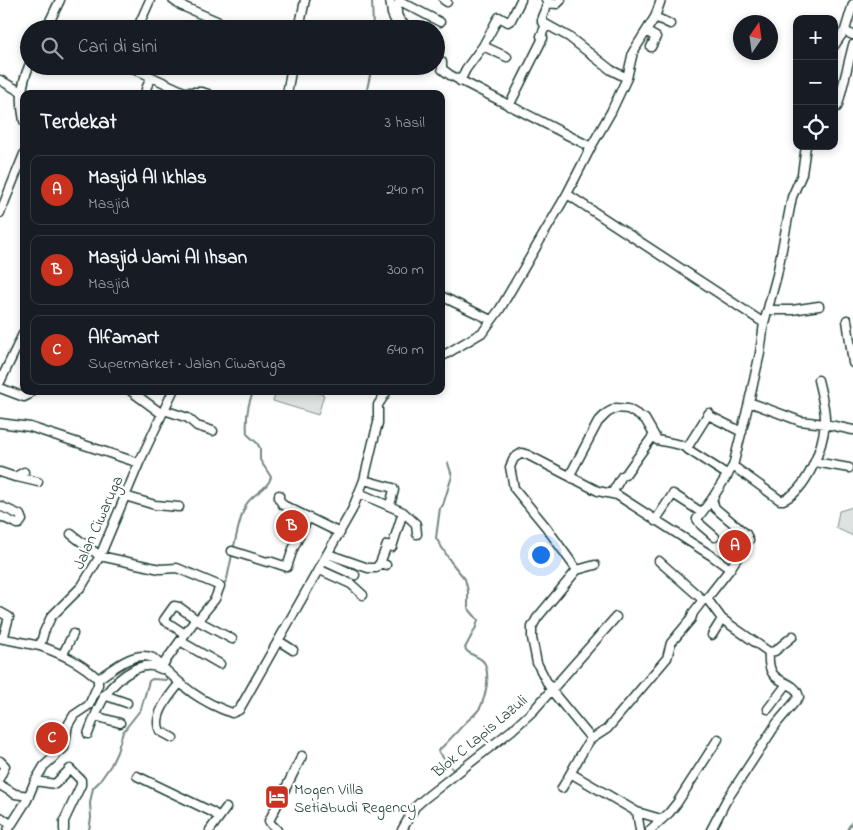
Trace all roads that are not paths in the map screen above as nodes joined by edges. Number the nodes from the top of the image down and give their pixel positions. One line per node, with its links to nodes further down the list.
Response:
1 (60, 0): 13 (street)
2 (150, 0): 14 (street)
3 (173, 0): 15 (street)
4 (305, 0): 16 (street)
5 (390, 0): 17 (street)
6 (521, 0): 27 (street)
7 (561, 0): 10 (street)
8 (661, 0): 12 (street)
9 (400, 1): 18 (street); 19 (street)
10 (547, 1): 21 (street)
11 (853, 4): 22 (street)
12 (655, 17): 20 (street); 23 (street)
13 (51, 20)
14 (141, 20)
15 (214, 20)
16 (301, 20)
17 (395, 20)
18 (400, 20)
19 (436, 20)
20 (670, 24)
21 (546, 25): 35 (street); 44 (street)
22 (845, 30): 24 (street); 25 (street)
23 (646, 32): 28 (street); 35 (street)
24 (853, 35)
25 (838, 40)
26 (853, 45): 43 (street)
27 (483, 46): 29 (street); 37 (street)
28 (651, 47)
29 (507, 57)
30 (445, 73): 37 (street)
31 (27, 75): 39 (street)
32 (148, 75): 34 (street)
33 (290, 75): 41 (street)
34 (152, 77): 38 (street); 40 (street)
35 (627, 78): 45 (street)
36 (0, 80): 42 (street)
37 (460, 81): 44 (street)
38 (146, 89)
39 (23, 90)
40 (180, 90)
41 (288, 90)
42 (20, 91)
43 (838, 105)
44 (509, 106): 45 (street)
45 (591, 147): 48 (street)
46 (806, 150): 52 (street)
47 (20, 164): 49 (street)
48 (566, 194): 53 (street); 55 (street)
49 (0, 214)
50 (445, 298): 53 (street)
51 (819, 306): 52 (street)
52 (768, 310): 55 (street)
53 (491, 320): 57 (street)
54 (847, 320): 58 (street)
55 (764, 324): 66 (street)
56 (20, 340): 60 (street)
57 (445, 355)
58 (853, 363)
59 (818, 380): 69 (street)
60 (0, 382)
61 (0, 388): 62 (street)
62 (28, 395)
63 (137, 395): 67 (street)
64 (170, 395): 67 (street, Jalan Ciwaruga)
65 (385, 395): 86 (street)
66 (749, 402): 69 (street); 74 (street)
67 (163, 412): 73 (street); 78 (street, Jalan Ciwaruga)
68 (0, 423): 70 (street)
69 (825, 424): 71 (street); 77 (street)
70 (10, 426): 72 (street); 78 (street)
71 (853, 430)
72 (0, 431)
73 (213, 431)
74 (742, 432): 76 (street); 79 (street)
75 (653, 436): 76 (street); 85 (street); 89 (street)
76 (687, 448): 83 (street)
77 (815, 462): 79 (street); 80 (street)
78 (139, 463): 91 (street, Jalan Ciwaruga)
79 (734, 466): 83 (street)
80 (849, 468)
81 (0, 472): 84 (street)
82 (24, 472): 84 (street)
83 (728, 475): 92 (street)
84 (17, 477): 87 (street)
85 (572, 478): 89 (street); 112 (street)
86 (364, 480): 88 (street); 93 (street)
87 (38, 482)
88 (360, 493): 93 (street); 101 (street)
89 (612, 493): 100 (street)
90 (279, 495): 99 (street)
91 (125, 496): 95 (street); 106 (street, Jalan Ciwaruga)
92 (712, 499): 97 (street); 110 (street)
93 (390, 505): 96 (street)
94 (0, 506): 98 (street)
95 (179, 508)
96 (403, 512): 103 (street); 107 (street)
97 (701, 512): 100 (street); 104 (street)
98 (0, 516)
99 (308, 518): 101 (street); 105 (street)
100 (655, 521): 110 (street)
101 (340, 533): 107 (street)
102 (72, 534): 106 (street)
103 (417, 534)
104 (715, 537)
105 (232, 551)
106 (100, 556): 119 (street); 128 (street, Jalan Ciwaruga)
107 (326, 558): 111 (street); 113 (street)
108 (659, 561): 115 (street)
109 (595, 565): 112 (street)
110 (730, 569): 115 (street)
111 (320, 570): 114 (street); 126 (street)
112 (577, 570): 137 (street)
113 (356, 576)
114 (363, 595)
115 (705, 600): 118 (street); 145 (street)
116 (0, 612): 124 (street)
117 (616, 617): 137 (street, Blok C Lapis Lazuli)
118 (722, 619): 122 (street); 130 (street)
119 (197, 620): 121 (street); 121 (street); 125 (street)
120 (72, 634): 131 (street)
121 (186, 634): 127 (street)
122 (712, 635)
123 (793, 636): 130 (street)
124 (2, 638): 128 (street)
125 (232, 639)
126 (279, 641): 129 (street); 135 (street)
127 (180, 642): 132 (street); 133 (street)
128 (40, 646): 131 (street)
129 (293, 650)
130 (769, 652): 136 (street)
131 (63, 654): 134 (street)
132 (220, 664)
133 (165, 669): 134 (street); 135 (street); 138 (street)
134 (98, 679): 152 (street)
135 (179, 684): 144 (street)
136 (787, 684): 140 (street); 168 (street)
137 (551, 690): 145 (street); 166 (street, Blok C Lapis Lazuli)
138 (104, 695): 139 (street); 141 (street)
139 (127, 703)
140 (768, 708)
141 (95, 716): 142 (street); 143 (street)
142 (120, 723)
143 (88, 734)
144 (173, 738)
145 (590, 740): 149 (street)
146 (718, 740): 160 (street)
147 (302, 756): 165 (street)
148 (0, 761): 151 (street)
149 (572, 774): 154 (street); 157 (street)
150 (138, 776): 159 (street)
151 (0, 777)
152 (35, 781): 155 (street); 163 (street)
153 (0, 785): 155 (street)
154 (562, 788)
155 (29, 796): 161 (street)
156 (226, 808): 159 (street)
157 (637, 812): 160 (street); 167 (street)
158 (0, 817): 161 (street)
159 (219, 817): 164 (street)
160 (662, 819): 162 (street)
161 (9, 827)
162 (653, 829)
163 (64, 830)
164 (210, 830)
165 (277, 830)
166 (402, 830)
167 (640, 830)
168 (711, 830)

